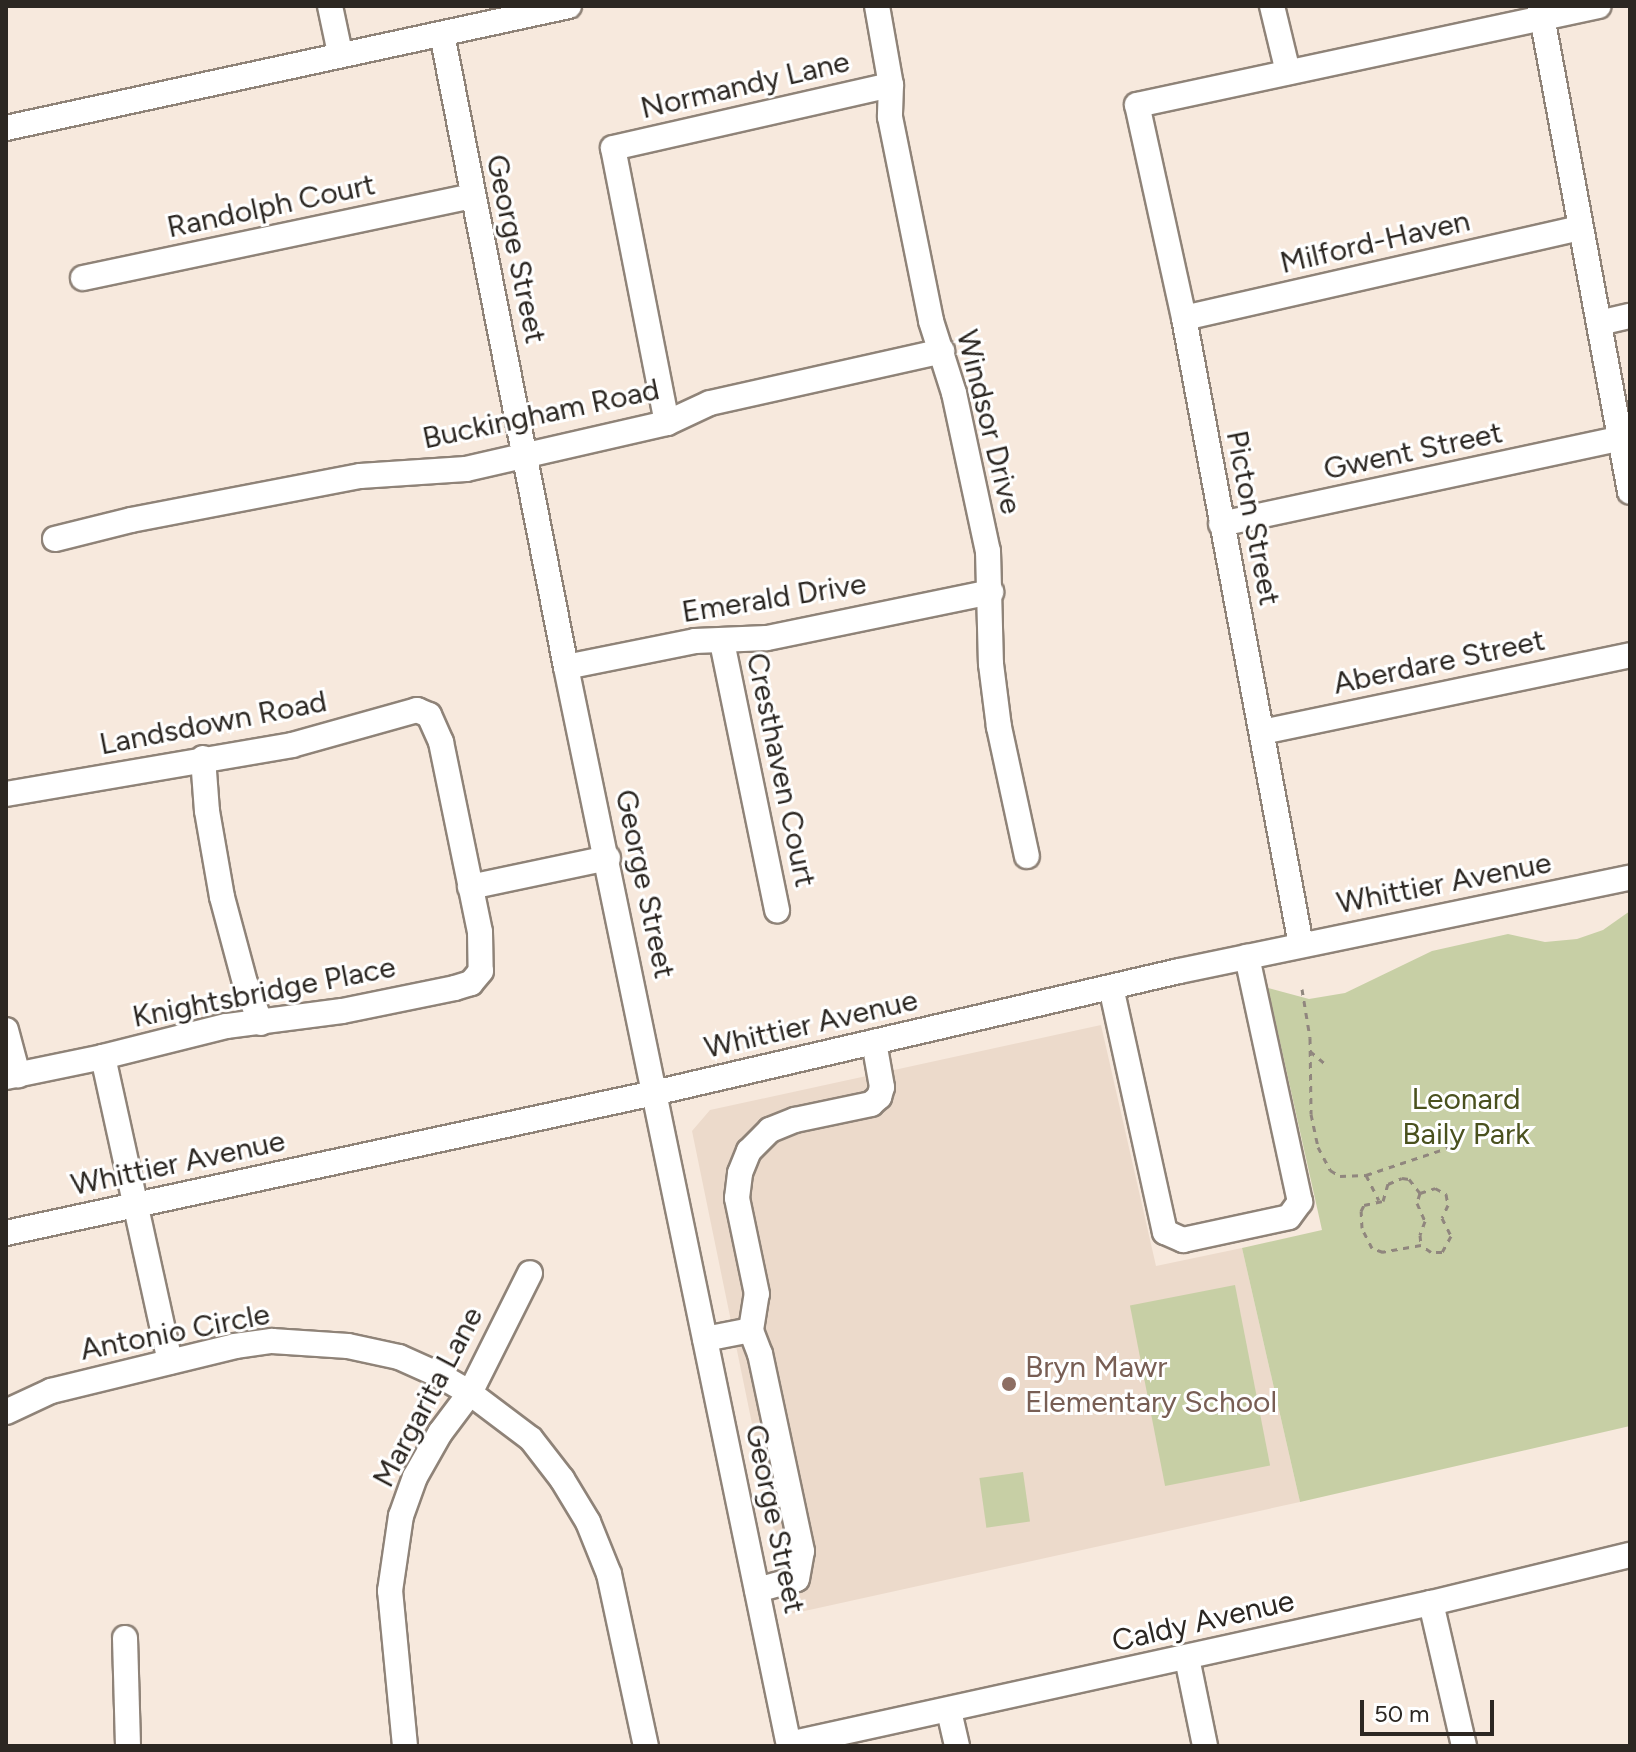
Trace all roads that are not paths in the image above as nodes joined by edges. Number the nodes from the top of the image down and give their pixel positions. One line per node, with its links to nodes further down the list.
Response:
1 (330, 6): 8 (street)
2 (569, 6): 7 (street)
3 (877, 6): 10 (street, Windsor Drive)
4 (1272, 6): 9 (street)
5 (1598, 6): 6 (street)
6 (1541, 12): 9 (street); 13 (street)
7 (442, 34): 8 (street); 12 (street, George Street)
8 (340, 53): 11 (street)
9 (1288, 72): 16 (street, Picton Street)
10 (891, 85): 18 (street, Windsor Drive); 19 (street, Normandy Lane)
11 (6, 128)
12 (472, 196): 14 (street, Randolph Court); 21 (street, George Street)
13 (1580, 228): 16 (street, Milford-Haven); 17 (street)
14 (83, 278)
15 (1630, 316): 17 (street)
16 (1184, 318): 23 (street, Picton Street)
17 (1599, 323): 20 (street)
18 (942, 351): 19 (street, Buckingham Road); 25 (street, Windsor Drive)
19 (667, 423): 21 (street, Buckingham Road)
20 (1619, 439): 22 (street); 23 (street, Gwent Street)
21 (527, 456): 24 (street, Buckingham Road); 28 (street, George Street)
22 (1630, 492)
23 (1221, 524): 29 (street, Picton Street)
24 (55, 539)
25 (991, 592): 26 (street, Emerald Drive); 32 (street, Windsor Drive)
26 (722, 642): 28 (street, Emerald Drive); 36 (street, Cresthaven Court)
27 (1630, 655): 29 (street, Aberdare Street)
28 (566, 667): 33 (street, George Street)
29 (1262, 732): 37 (street, Picton Street)
30 (203, 758): 31 (street, Landsdown Road); 35 (street, Landsdown Road); 40 (street)
31 (6, 794)
32 (1027, 856)
33 (608, 858): 35 (street); 45 (street, George Street)
34 (1630, 878): 37 (street, Whittier Avenue)
35 (470, 887): 40 (street, Knightsbridge Place)
36 (777, 910)
37 (1301, 945): 38 (street, Whittier Avenue)
38 (1247, 957): 39 (street, Whittier Avenue); 39 (street)
39 (1111, 987): 42 (street, Whittier Avenue)
40 (261, 1023): 43 (street, Knightsbridge Place)
41 (6, 1030): 44 (street)
42 (874, 1042): 45 (street, Whittier Avenue); 49 (street)
43 (103, 1057): 44 (street, Knightsbridge Place); 46 (street)
44 (12, 1076)
45 (654, 1093): 46 (street, Whittier Avenue); 50 (street, George Street)
46 (136, 1205): 47 (street, Whittier Avenue); 51 (street)
47 (6, 1233)
48 (530, 1273): 52 (street, Margarita Lane)
49 (751, 1330): 50 (street); 55 (street)
50 (705, 1339): 55 (street, George Street)
51 (170, 1362): 52 (street, Antonio Circle); 53 (street, Antonio Circle)
52 (470, 1393): 62 (street, Margarita Lane); 63 (street, Antonio Circle)
53 (6, 1412)
54 (1630, 1555): 56 (street, Caldy Avenue)
55 (757, 1590): 60 (street, George Street)
56 (1431, 1603): 58 (street, Caldy Avenue); 66 (street)
57 (125, 1638): 61 (street)
58 (1187, 1658): 59 (street, Caldy Avenue); 65 (street)
59 (949, 1711): 60 (street, Caldy Avenue); 64 (street)
60 (789, 1745)
61 (128, 1746)
62 (405, 1746)
63 (646, 1746)
64 (957, 1746)
65 (1205, 1746)
66 (1464, 1746)

